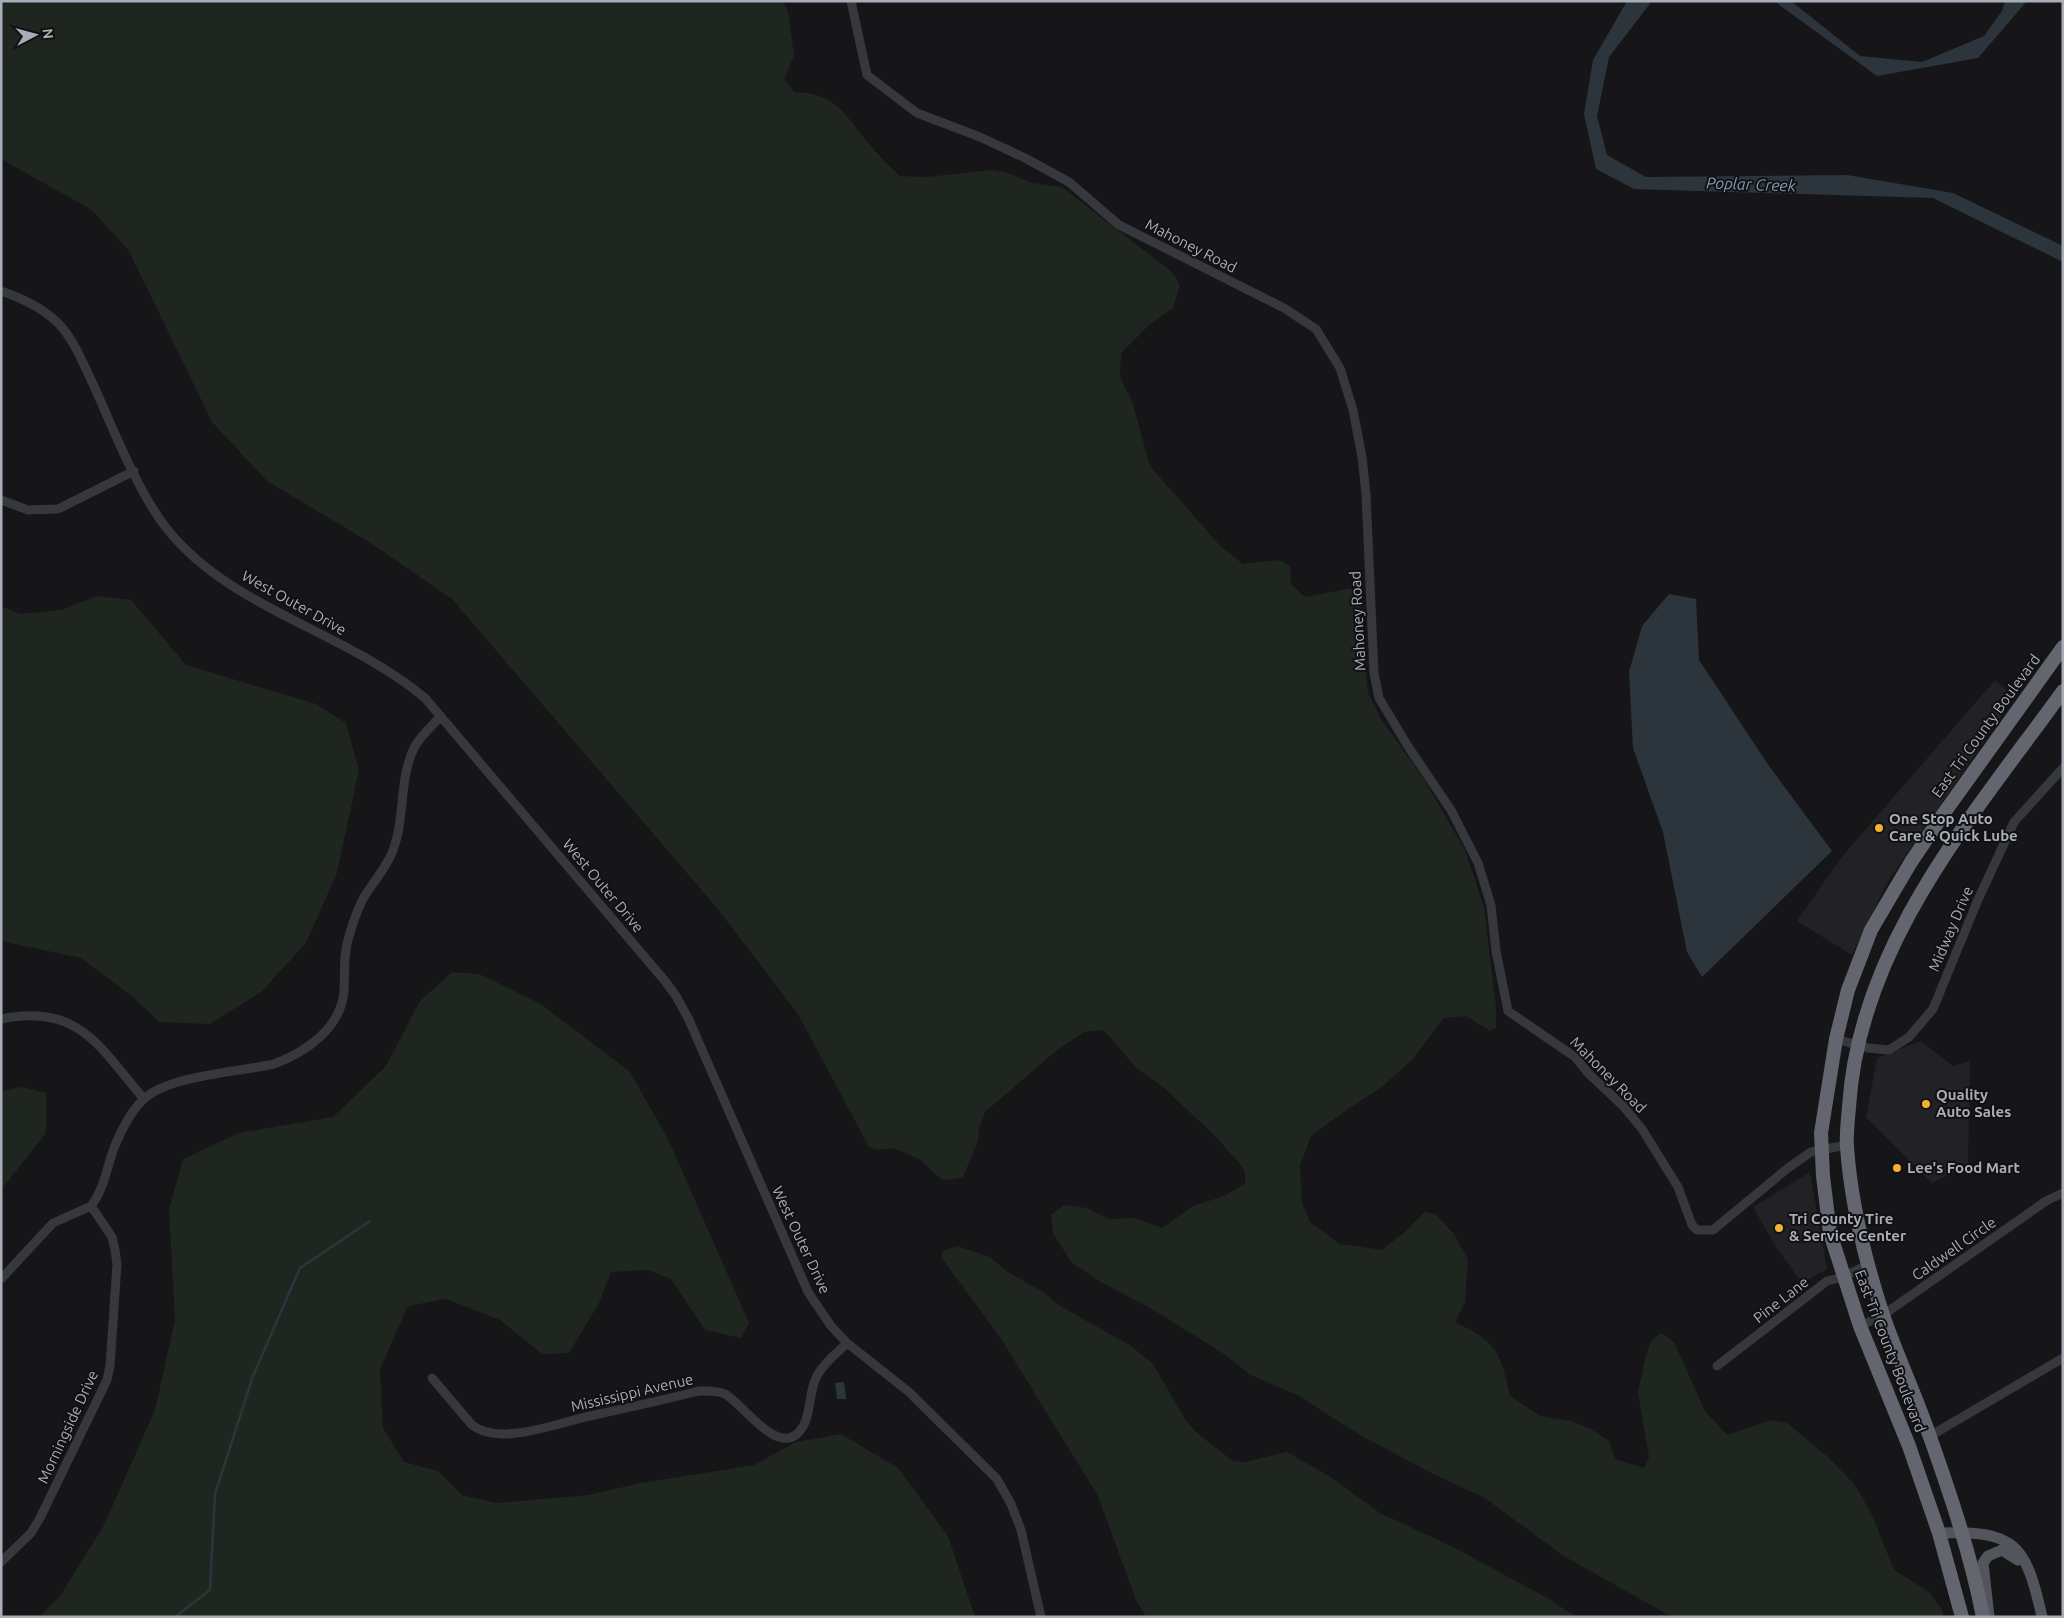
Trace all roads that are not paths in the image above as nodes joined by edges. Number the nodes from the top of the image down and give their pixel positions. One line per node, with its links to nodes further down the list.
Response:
1 (851, 1): 14 (street, Mahoney Road)
2 (1, 291): 3 (street, West Outer Drive)
3 (134, 471): 4 (street); 7 (street, West Outer Drive)
4 (1, 500)
5 (2063, 647): 10 (highway, East Tri County Boulevard)
6 (2063, 691): 11 (highway, East Tri County Boulevard)
7 (441, 716): 12 (street); 22 (street, West Outer Drive)
8 (2063, 768): 11 (street, Midway Drive)
9 (1, 1019): 12 (street)
10 (1836, 1039): 11 (street, Midway Drive); 14 (highway, East Tri County Boulevard)
11 (1857, 1045): 13 (highway, East Tri County Boulevard)
12 (144, 1099): 16 (street)
13 (1846, 1145): 14 (street, Mahoney Road); 17 (highway, East Tri County Boulevard)
14 (1821, 1151): 18 (highway, East Tri County Boulevard)
15 (2063, 1193): 20 (street, Caldwell Circle)
16 (91, 1206): 19 (street); 29 (street, Morningside Drive)
17 (1867, 1265): 18 (street, Pine Lane); 20 (highway, East Tri County Boulevard)
18 (1843, 1277): 21 (highway, East Tri County Boulevard); 24 (street, Pine Lane)
19 (1, 1279)
20 (1884, 1315): 21 (street, Caldwell Circle); 26 (highway, East Tri County Boulevard)
21 (1860, 1326): 28 (highway, East Tri County Boulevard)
22 (847, 1343): 25 (street, Mississippi Avenue); 31 (street, West Outer Drive)
23 (2063, 1358): 26 (street)
24 (1717, 1366)
25 (432, 1378)
26 (1930, 1436): 27 (highway, East Tri County Boulevard)
27 (1961, 1532): 28 (main road); 30 (main road); 33 (highway, East Tri County Boulevard)
28 (1939, 1533): 32 (highway, East Tri County Boulevard)
29 (1, 1562)
30 (2038, 1599): 34 (main road); 35 (main road)
31 (1041, 1617)
32 (1962, 1617)
33 (1983, 1617)
34 (1989, 1617)
35 (2042, 1617)

